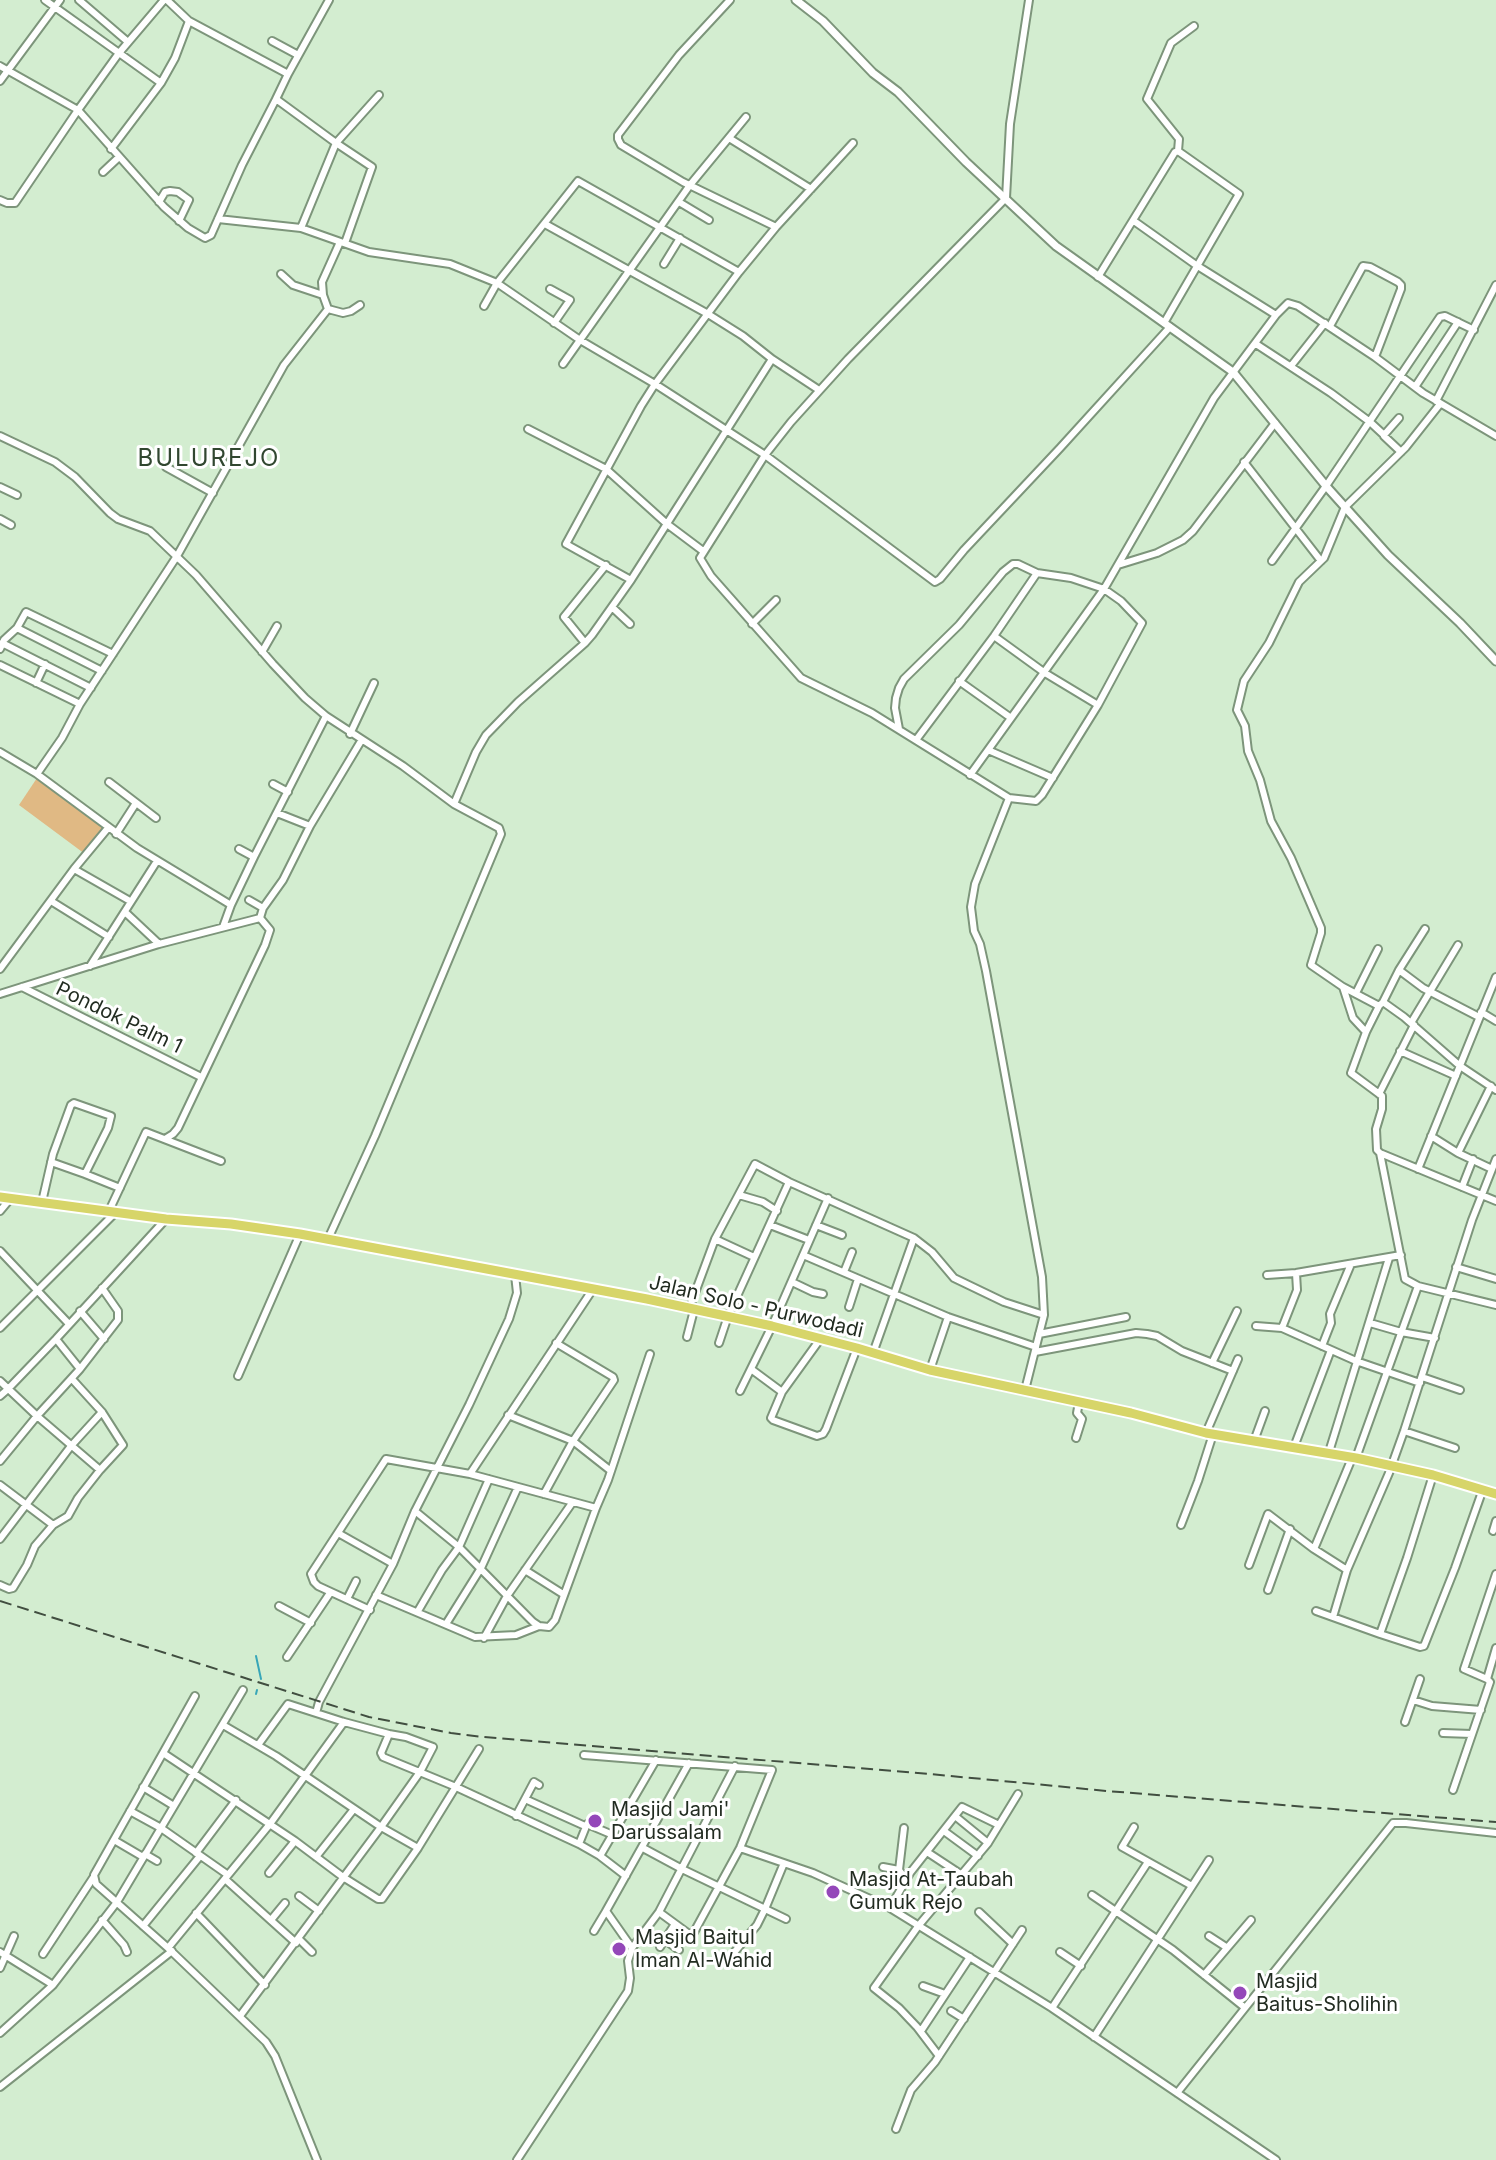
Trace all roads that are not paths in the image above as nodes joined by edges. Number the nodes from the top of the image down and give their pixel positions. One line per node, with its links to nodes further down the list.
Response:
1 (45, 0): 9 (street)
2 (60, 0): 9 (street)
3 (79, 0): 13 (street)
4 (165, 0): 10 (street); 13 (street)
5 (329, 0): 15 (street)
6 (730, 0): 32 (street)
7 (796, 0): 34 (street)
8 (1029, 0): 34 (street)
9 (55, 7): 14 (street); 17 (street)
10 (189, 21): 18 (street); 20 (street)
11 (1194, 26): 29 (street)
12 (272, 41): 15 (street)
13 (128, 42): 14 (street)
14 (119, 53): 20 (street); 23 (street)
15 (298, 55): 18 (street)
16 (0, 66): 17 (street)
17 (8, 70): 19 (street); 23 (street)
18 (288, 74): 22 (street)
19 (0, 81)
20 (161, 83): 28 (street)
21 (379, 95): 26 (street)
22 (276, 99): 26 (street); 38 (street)
23 (78, 110): 28 (street); 35 (street)
24 (746, 117): 25 (street)
25 (729, 138): 32 (street); 33 (street)
26 (336, 143): 45 (street); 47 (street)
27 (853, 143): 33 (street)
28 (111, 149): 30 (street)
29 (1178, 151): 41 (street); 49 (street)
30 (119, 157): 31 (street); 36 (street)
31 (103, 172)
32 (690, 185): 37 (street); 44 (street)
33 (811, 189): 44 (street)
34 (1006, 198): 53 (street); 80 (street)
35 (0, 200)
36 (159, 202): 40 (street); 40 (street)
37 (679, 202): 39 (street); 43 (street)
38 (218, 219): 40 (street); 45 (street)
39 (709, 220)
40 (179, 221)
41 (1134, 221): 49 (street); 53 (street)
42 (545, 224): 43 (street); 50 (street); 54 (street)
43 (660, 227): 46 (street); 50 (street)
44 (776, 227): 51 (street)
45 (301, 228): 47 (street)
46 (680, 238): 48 (street); 51 (street)
47 (343, 242): 54 (street); 57 (street)
48 (664, 264)
49 (1196, 265): 62 (street); 66 (street)
50 (629, 271): 61 (street); 68 (street)
51 (739, 272): 61 (street)
52 (281, 274): 57 (street)
53 (1098, 277): 66 (street)
54 (497, 283): 59 (street); 64 (street)
55 (1496, 285): 67 (street)
56 (550, 289): 64 (street)
57 (323, 295): 60 (street)
58 (360, 305): 60 (street)
59 (484, 306)
60 (328, 309): 98 (street)
61 (708, 314): 73 (street); 78 (street)
62 (1276, 315): 65 (street); 70 (street)
63 (1458, 322): 67 (street); 69 (street); 71 (street)
64 (554, 323): 68 (street)
65 (1328, 324): 72 (street); 72 (street); 75 (street)
66 (1167, 325): 76 (street); 92 (street)
67 (1474, 330): 81 (street)
68 (580, 340): 74 (street); 78 (street)
69 (1421, 343): 71 (street); 77 (street)
70 (1256, 344): 75 (street); 76 (street)
71 (1436, 355): 79 (street)
72 (1375, 357): 77 (street)
73 (772, 359): 80 (street); 86 (street)
74 (563, 364)
75 (1291, 366): 83 (street)
76 (1233, 372): 84 (street); 110 (street)
77 (1399, 375): 79 (street); 83 (street)
78 (655, 384): 86 (street); 95 (street)
79 (1415, 387): 81 (street)
80 (819, 390): 92 (street)
81 (1438, 403): 88 (street); 91 (street)
82 (1399, 418): 87 (street)
83 (1370, 422): 87 (street); 96 (street)
84 (1275, 423): 93 (street); 96 (street)
85 (528, 429): 95 (street)
86 (726, 431): 92 (street); 102 (street)
87 (1384, 436): 91 (street)
88 (1496, 436)
89 (3, 438): 90 (street); 106 (street)
90 (0, 449)
91 (1401, 452): 100 (street)
92 (765, 455): 105 (street)
93 (1244, 462): 104 (street); 110 (street)
94 (166, 467): 98 (street)
95 (606, 469): 102 (street); 109 (street)
96 (1326, 486): 100 (street); 104 (street)
97 (0, 487): 99 (street)
98 (213, 493): 106 (street)
99 (17, 495)
100 (1345, 507): 108 (street); 127 (street)
101 (0, 519): 103 (street)
102 (667, 524): 105 (street); 112 (street)
103 (11, 525)
104 (1295, 530): 107 (street); 108 (street)
105 (703, 551): 117 (street)
106 (177, 556): 125 (street); 126 (street)
107 (1272, 561)
108 (1321, 561): 182 (street)
109 (606, 565): 112 (street); 122 (street)
110 (1118, 565): 113 (street)
111 (1037, 573): 113 (street); 121 (street); 140 (street)
112 (631, 580): 115 (street)
113 (1104, 589): 131 (street); 137 (street)
114 (776, 600): 117 (street)
115 (612, 607): 116 (street); 122 (street)
116 (630, 624)
117 (752, 624): 140 (street)
118 (277, 626): 125 (street)
119 (17, 628): 120 (street); 123 (street); 124 (street)
120 (62, 629): 124 (street); 126 (street)
121 (994, 636): 131 (street); 132 (street)
122 (585, 643): 154 (street)
123 (1, 646): 128 (street)
124 (53, 646): 130 (street)
125 (262, 652): 138 (street)
126 (113, 654): 130 (street)
127 (1496, 661)
128 (45, 664): 133 (street); 135 (street)
129 (0, 665): 133 (street)
130 (102, 671): 135 (street)
131 (1045, 673): 137 (street); 139 (street)
132 (959, 681): 139 (street); 142 (street)
133 (36, 683): 136 (street)
134 (374, 683): 141 (street)
135 (91, 688): 136 (street)
136 (80, 704): 146 (street)
137 (1098, 705): 148 (street)
138 (326, 716): 141 (street); 151 (street)
139 (1011, 718): 144 (street)
140 (899, 729): 142 (street)
141 (350, 734): 143 (street)
142 (916, 740): 147 (street)
143 (361, 741): 154 (street); 157 (street)
144 (988, 750): 147 (street); 148 (street)
145 (0, 752): 146 (street)
146 (37, 774): 158 (street)
147 (970, 775): 152 (street)
148 (1053, 778): 152 (street)
149 (109, 782): 153 (street)
150 (273, 784): 151 (street)
151 (288, 792): 155 (street)
152 (1009, 798): 256 (street)
153 (136, 803): 156 (street); 159 (street)
154 (454, 804): 226 (street)
155 (277, 813): 157 (street); 161 (street)
156 (156, 818)
157 (310, 826): 168 (street)
158 (108, 828): 159 (street); 163 (street)
159 (116, 834): 162 (street)
160 (239, 849): 161 (street)
161 (254, 857): 167 (street)
162 (157, 861): 166 (street); 167 (street)
163 (74, 869): 165 (street); 166 (street)
164 (249, 900): 168 (street)
165 (51, 901): 173 (street); 178 (street)
166 (130, 901): 169 (street)
167 (231, 905): 171 (street)
168 (263, 908): 170 (street)
169 (125, 912): 173 (street); 174 (street)
170 (260, 918): 171 (street); 194 (street)
171 (223, 927): 174 (street)
172 (1425, 929): 179 (street)
173 (109, 937): 177 (street)
174 (159, 944): 177 (street)
175 (1458, 945): 183 (street)
176 (1378, 949): 184 (street)
177 (90, 966): 181 (street)
178 (0, 969)
179 (1399, 970): 183 (street); 186 (street)
180 (1496, 977): 187 (street)
181 (22, 987): 185 (street); 194 (street, Pondok Palm 1)
182 (1343, 987): 184 (street); 190 (street)
183 (1431, 991): 187 (street); 189 (street)
184 (1356, 993): 186 (street)
185 (0, 994)
186 (1381, 1004): 189 (street); 190 (street)
187 (1480, 1014): 188 (street); 192 (street)
188 (1496, 1021)
189 (1412, 1024): 191 (street); 192 (street)
190 (1366, 1032): 196 (street)
191 (1400, 1051): 193 (street); 196 (street)
192 (1460, 1066): 193 (street); 195 (street)
193 (1456, 1076): 199 (street)
194 (201, 1077): 198 (street)
195 (1494, 1088): 201 (street)
196 (1379, 1094): 200 (street)
197 (1419, 1138): 199 (street)
198 (165, 1139): 203 (street); 210 (street)
199 (1429, 1139): 201 (street); 206 (street)
200 (1380, 1153): 206 (street); 232 (street)
201 (1458, 1153): 202 (street)
202 (1473, 1159): 205 (street); 209 (street)
203 (221, 1161)
204 (51, 1162): 207 (street); 207 (street); 216 (street)
205 (1494, 1165): 212 (street)
206 (1418, 1169): 209 (street)
207 (85, 1174): 210 (street)
208 (789, 1182): 211 (street); 214 (street); 219 (street)
209 (1462, 1187): 212 (street)
210 (120, 1188): 218 (street)
211 (739, 1195): 219 (street); 227 (street)
212 (1481, 1195): 215 (street); 236 (street)
213 (5, 1198): 216 (main road, Jalan Solo - Purwodadi); 217 (street)
214 (828, 1198): 222 (street); 225 (street)
215 (1496, 1201)
216 (42, 1202): 218 (main road, Jalan Solo - Purwodadi)
217 (0, 1211)
218 (113, 1211): 220 (main road, Jalan Solo - Purwodadi); 247 (street)
219 (777, 1211): 221 (street)
220 (166, 1219): 223 (main road, Jalan Solo - Purwodadi); 245 (street)
221 (770, 1225): 228 (street); 233 (street)
222 (816, 1225): 224 (street); 228 (street)
223 (300, 1234): 226 (main road, Jalan Solo - Purwodadi); 289 (street)
224 (842, 1235)
225 (914, 1238): 250 (street); 256 (street)
226 (328, 1239): 239 (main road, Jalan Solo - Purwodadi)
227 (715, 1239): 233 (street); 253 (street)
228 (809, 1240): 231 (street)
229 (0, 1251): 247 (street)
230 (852, 1252): 237 (street)
231 (803, 1255): 237 (street); 243 (street)
232 (1401, 1255): 234 (street); 244 (street)
233 (754, 1257): 257 (street)
234 (1389, 1258): 235 (street); 260 (street)
235 (1351, 1264): 238 (street); 275 (street)
236 (1456, 1267): 242 (street); 248 (street)
237 (844, 1272): 241 (street)
238 (1296, 1273): 240 (street); 265 (street)
239 (515, 1275): 246 (main road, Jalan Solo - Purwodadi); 316 (street)
240 (1267, 1275)
241 (858, 1279): 250 (street); 252 (street)
242 (1496, 1279)
243 (792, 1282): 249 (street); 262 (street)
244 (1418, 1286): 248 (street); 266 (street)
245 (102, 1288): 254 (street); 272 (street)
246 (593, 1289): 253 (main road, Jalan Solo - Purwodadi); 273 (street)
247 (38, 1291): 261 (street); 264 (street)
248 (1448, 1292): 251 (street); 270 (street)
249 (823, 1294)
250 (895, 1295): 258 (street); 279 (street)
251 (1496, 1305)
252 (849, 1307)
253 (691, 1310): 257 (main road, Jalan Solo - Purwodadi); 268 (street)
254 (80, 1311): 261 (street); 272 (street)
255 (1237, 1311): 283 (street)
256 (1044, 1315): 267 (street)
257 (728, 1316): 262 (main road, Jalan Solo - Purwodadi); 274 (street)
258 (948, 1317): 277 (street); 286 (street)
259 (1126, 1317): 267 (street)
260 (1370, 1323): 266 (street); 282 (street)
261 (69, 1324): 271 (street)
262 (772, 1326): 269 (main road, Jalan Solo - Purwodadi); 285 (street)
263 (1256, 1326): 265 (street)
264 (0, 1328)
265 (1282, 1328): 275 (street)
266 (1401, 1332): 270 (street); 288 (street)
267 (1039, 1334): 277 (street)
268 (687, 1337)
269 (821, 1338): 276 (main road, Jalan Solo - Purwodadi); 297 (street)
270 (1435, 1338): 291 (street)
271 (56, 1339): 284 (street); 293 (street)
272 (104, 1339): 284 (street)
273 (556, 1343): 302 (street); 307 (street)
274 (719, 1343)
275 (1322, 1346): 278 (street)
276 (857, 1348): 279 (main road, Jalan Solo - Purwodadi); 297 (street)
277 (1036, 1349): 283 (street); 294 (street)
278 (1331, 1350): 282 (street); 310 (street)
279 (873, 1353): 286 (main road, Jalan Solo - Purwodadi)
280 (650, 1354): 318 (street)
281 (1238, 1359): 287 (street)
282 (1356, 1361): 288 (street); 312 (street)
283 (1212, 1363): 287 (street)
284 (80, 1369): 290 (street)
285 (751, 1369): 296 (street); 297 (street)
286 (930, 1370): 294 (main road, Jalan Solo - Purwodadi)
287 (1233, 1371): 305 (street)
288 (1386, 1372): 291 (street); 313 (street)
289 (238, 1376)
290 (72, 1379): 301 (street); 303 (street)
291 (1421, 1380): 295 (street); 304 (street)
292 (0, 1381): 293 (street)
293 (8, 1389): 298 (street); 303 (street)
294 (1025, 1390): 299 (main road, Jalan Solo - Purwodadi)
295 (1460, 1390)
296 (740, 1391)
297 (782, 1392)
298 (0, 1396)
299 (1079, 1401): 305 (main road, Jalan Solo - Purwodadi); 306 (street)
300 (1265, 1411): 308 (street)
301 (102, 1412): 309 (street); 317 (street)
302 (508, 1415): 307 (street); 319 (street)
303 (37, 1416): 309 (street); 314 (street)
304 (1404, 1431): 311 (street); 315 (street)
305 (1209, 1434): 308 (main road, Jalan Solo - Purwodadi); 333 (street)
306 (1076, 1438)
307 (573, 1441): 318 (street); 325 (street)
308 (1254, 1441): 310 (main road, Jalan Solo - Purwodadi)
309 (71, 1446): 317 (street); 328 (street)
310 (1294, 1447): 312 (main road, Jalan Solo - Purwodadi)
311 (1455, 1448)
312 (1329, 1452): 313 (main road, Jalan Solo - Purwodadi)
313 (1354, 1458): 315 (main road, Jalan Solo - Purwodadi); 339 (street)
314 (0, 1461)
315 (1392, 1466): 320 (main road, Jalan Solo - Purwodadi); 344 (street)
316 (438, 1468): 319 (street); 330 (street); 336 (street)
317 (100, 1470): 332 (street)
318 (611, 1471): 329 (street)
319 (470, 1474): 321 (street)
320 (1433, 1475): 324 (main road, Jalan Solo - Purwodadi); 362 (street)
321 (489, 1479): 323 (street); 338 (street)
322 (0, 1485): 328 (street)
323 (518, 1487): 325 (street); 342 (street)
324 (1483, 1489): 326 (main road, Jalan Solo - Purwodadi); 362 (street)
325 (544, 1494): 327 (street)
326 (1496, 1494)
327 (572, 1503): 329 (street); 343 (street)
328 (25, 1505): 332 (street); 337 (street)
329 (596, 1508): 350 (street)
330 (415, 1511): 338 (street); 340 (street)
331 (1496, 1521): 335 (street)
332 (53, 1525): 347 (street)
333 (1181, 1525)
334 (1290, 1529): 339 (street); 341 (street); 348 (street)
335 (1493, 1531)
336 (338, 1533): 340 (street); 349 (street)
337 (0, 1539)
338 (459, 1547): 342 (street); 356 (street)
339 (1314, 1549): 344 (street)
340 (393, 1564): 351 (street)
341 (1249, 1565)
342 (481, 1568): 352 (street); 360 (street)
343 (525, 1570): 350 (street); 352 (street)
344 (1347, 1570): 358 (street)
345 (1496, 1574): 367 (street)
346 (356, 1581): 353 (street)
347 (0, 1585)
348 (1268, 1590)
349 (330, 1593): 353 (street); 359 (street)
350 (563, 1594): 361 (street)
351 (376, 1595): 355 (street); 356 (street)
352 (507, 1596): 361 (street); 363 (street)
353 (347, 1599): 355 (street)
354 (279, 1606): 359 (street)
355 (370, 1610): 372 (street)
356 (418, 1611): 360 (street)
357 (1316, 1611): 358 (street)
358 (1333, 1617): 362 (street)
359 (311, 1623): 365 (street)
360 (446, 1624): 363 (street)
361 (539, 1626): 363 (street)
362 (1380, 1634)
363 (484, 1638)
364 (1496, 1648): 367 (street)
365 (287, 1657)
366 (1420, 1679): 370 (street)
367 (1491, 1682): 371 (street)
368 (243, 1690): 375 (street)
369 (195, 1696): 381 (street)
370 (1413, 1700): 371 (street); 374 (street)
371 (1481, 1710): 378 (street)
372 (316, 1713): 373 (street); 379 (street)
373 (344, 1722): 377 (street); 388 (street)
374 (1405, 1722)
375 (223, 1725): 379 (street); 386 (street)
376 (1443, 1733): 378 (street)
377 (389, 1734): 387 (street); 387 (street)
378 (1472, 1734): 392 (street)
379 (258, 1745): 388 (street)
380 (479, 1749): 391 (street)
381 (163, 1753): 386 (street); 390 (street)
382 (584, 1755): 383 (street)
383 (656, 1760): 384 (street); 410 (street)
384 (689, 1763): 385 (street); 416 (street)
385 (735, 1766): 417 (street); 429 (street)
386 (193, 1772): 395 (street); 396 (street)
387 (420, 1772): 391 (street); 404 (street)
388 (305, 1776): 397 (street); 401 (street)
389 (539, 1785): 394 (street)
390 (143, 1787): 396 (street); 398 (street)
391 (456, 1787): 399 (street); 415 (street)
392 (1453, 1790)
393 (1018, 1794): 402 (street)
394 (525, 1799): 399 (street); 403 (street)
395 (236, 1800): 401 (street); 420 (street)
396 (174, 1806): 406 (street)
397 (354, 1809): 404 (street); 423 (street)
398 (130, 1811): 406 (street); 411 (street)
399 (516, 1816): 414 (street)
400 (955, 1816): 402 (street); 408 (street); 413 (street)
401 (270, 1824): 412 (street); 434 (street)
402 (999, 1825): 413 (street)
403 (585, 1826): 410 (street); 414 (street)
404 (381, 1827): 415 (street); 435 (street)
405 (1134, 1827): 426 (street)
406 (161, 1828): 419 (street); 420 (street)
407 (904, 1828): 430 (street)
408 (944, 1831): 418 (street); 422 (street)
409 (1496, 1833): 487 (street)
410 (613, 1835): 421 (street)
411 (114, 1840): 419 (street); 436 (street)
412 (295, 1841): 423 (street); 431 (street)
413 (988, 1843): 422 (street)
414 (579, 1844): 421 (street)
415 (418, 1848): 435 (street)
416 (643, 1848): 429 (street); 433 (street)
417 (740, 1848): 427 (street); 438 (street)
418 (927, 1852): 432 (street); 437 (street)
419 (144, 1855): 425 (street); 442 (street)
420 (198, 1855): 434 (street); 458 (street)
421 (600, 1856): 433 (street)
422 (978, 1856): 432 (street)
423 (316, 1857): 435 (street)
424 (1209, 1860): 439 (street)
425 (157, 1861)
426 (1148, 1862): 439 (street); 450 (street)
427 (784, 1863): 444 (street); 446 (street)
428 (883, 1867): 430 (street)
429 (682, 1869): 438 (street); 445 (street)
430 (899, 1870): 437 (street)
431 (269, 1873)
432 (962, 1875): 457 (street)
433 (626, 1876): 448 (street)
434 (227, 1877): 451 (street); 454 (street)
435 (343, 1877): 447 (street)
436 (93, 1878): 442 (street); 476 (street)
437 (906, 1879): 444 (street)
438 (719, 1886): 446 (street); 456 (street)
439 (1192, 1886): 465 (street)
440 (1092, 1895): 450 (street)
441 (299, 1896): 447 (street)
442 (117, 1902): 453 (street); 458 (street)
443 (285, 1903): 454 (street)
444 (890, 1908): 457 (street)
445 (660, 1909): 456 (street); 469 (street)
446 (765, 1909): 452 (street); 477 (street)
447 (319, 1911): 464 (street)
448 (606, 1911): 460 (street); 469 (street)
449 (979, 1912): 466 (street)
450 (1116, 1912): 465 (street); 479 (street)
451 (196, 1913): 470 (street); 484 (street)
452 (786, 1919)
453 (102, 1920): 472 (street); 483 (street)
454 (271, 1920): 464 (street)
455 (1251, 1920): 468 (street)
456 (675, 1924): 463 (street)
457 (919, 1925): 478 (street); 492 (street)
458 (143, 1926): 470 (street)
459 (1022, 1930): 466 (street)
460 (594, 1931)
461 (14, 1936): 475 (street)
462 (1209, 1936): 468 (street)
463 (665, 1940): 467 (street); 471 (street)
464 (297, 1941): 473 (street); 484 (street)
465 (1158, 1941): 482 (street); 494 (street)
466 (1013, 1944): 481 (street)
467 (660, 1947)
468 (1226, 1947): 482 (street)
469 (632, 1948): 501 (street)
470 (170, 1950): 490 (street); 496 (street)
471 (679, 1950)
472 (127, 1952)
473 (312, 1952)
474 (1060, 1952): 479 (street)
475 (3, 1953): 480 (street); 483 (street)
476 (43, 1954)
477 (732, 1955)
478 (970, 1957): 481 (street); 486 (street)
479 (1081, 1966): 488 (street)
480 (0, 1968)
481 (995, 1972): 488 (street); 491 (street)
482 (1204, 1975): 487 (street)
483 (53, 1985): 493 (street)
484 (265, 1985): 490 (street)
485 (923, 1986): 486 (street)
486 (945, 1994): 492 (street)
487 (1244, 2007): 497 (street)
488 (1052, 2008): 494 (street)
489 (951, 2011): 491 (street)
490 (240, 2016): 500 (street)
491 (964, 2019): 495 (street)
492 (921, 2031): 495 (street)
493 (0, 2033)
494 (1094, 2037): 497 (street)
495 (939, 2056): 498 (street)
496 (1, 2084)
497 (1177, 2093): 499 (street)
498 (896, 2129)
499 (1274, 2159)
500 (317, 2160)
501 (517, 2160)

